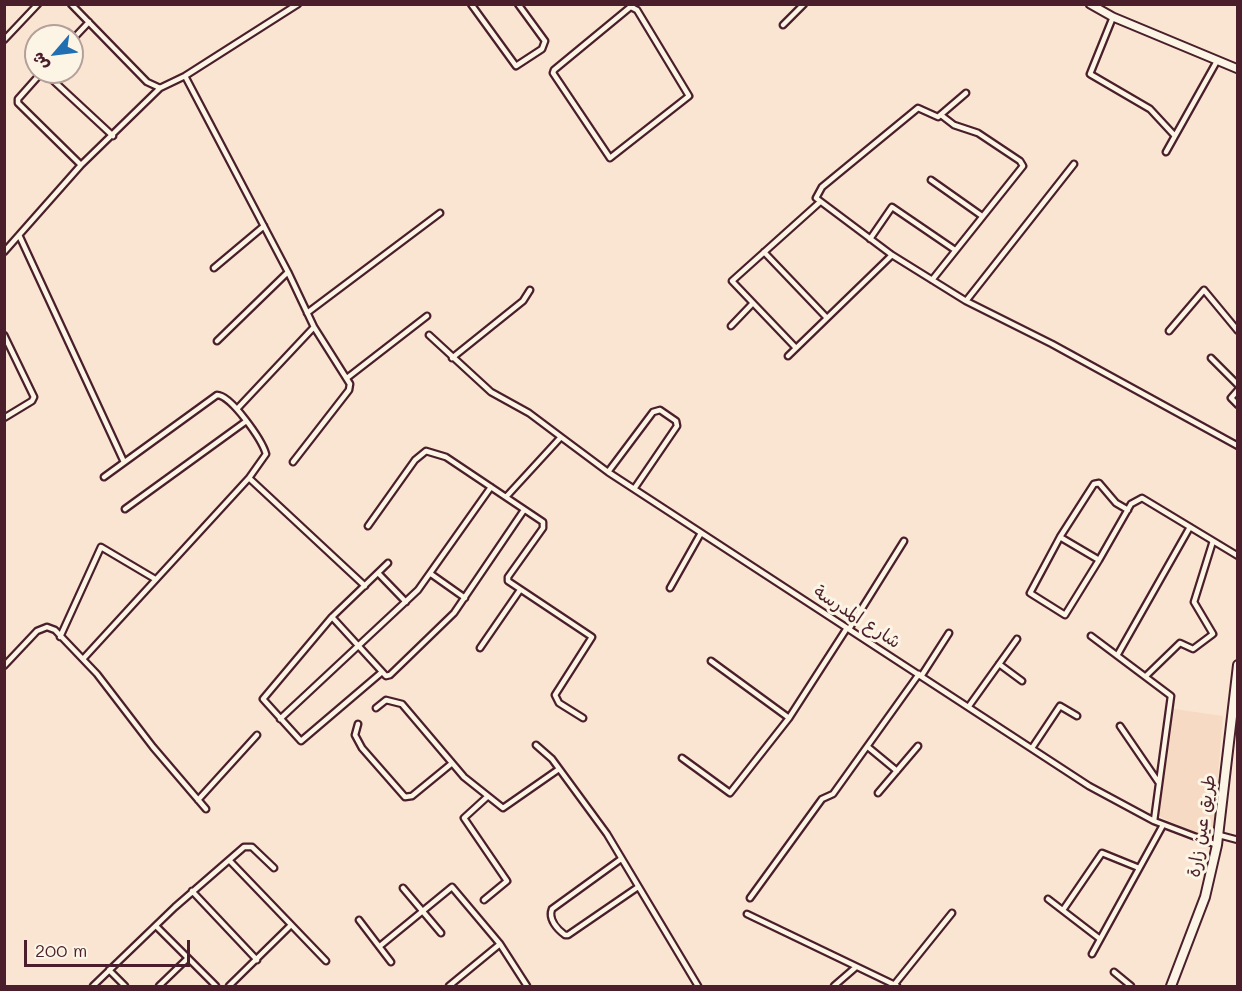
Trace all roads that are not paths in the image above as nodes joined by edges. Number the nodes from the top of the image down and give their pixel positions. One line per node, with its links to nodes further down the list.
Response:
1 (38, 4): 15 (street)
2 (71, 4): 10 (street)
3 (82, 4): 10 (street)
4 (297, 4): 18 (street)
5 (471, 4): 6 (street)
6 (518, 4)
7 (804, 4): 13 (street)
8 (1090, 4): 11 (street)
9 (632, 6): 9 (street)
10 (76, 9): 12 (street)
11 (1113, 17): 16 (street); 25 (street)
12 (89, 22): 14 (street); 21 (street)
13 (783, 25)
14 (84, 27)
15 (4, 40)
16 (1217, 61): 17 (street); 25 (street)
17 (1238, 69)
18 (186, 76): 21 (street); 33 (street)
19 (32, 84): 28 (street)
20 (56, 84): 24 (street)
21 (160, 88): 24 (street)
22 (966, 93): 23 (street)
23 (941, 115): 30 (street); 32 (street)
24 (113, 135): 28 (street)
25 (1175, 136): 26 (street)
26 (1166, 152)
27 (1074, 164): 44 (street)
28 (81, 165): 34 (street)
29 (931, 180): 32 (street)
30 (820, 202): 35 (street); 38 (street)
31 (440, 213): 46 (street)
32 (982, 216): 36 (street)
33 (264, 226): 40 (street); 41 (street)
34 (19, 235): 37 (street); 69 (street)
35 (870, 239): 36 (street); 39 (street)
36 (955, 250): 42 (street)
37 (4, 252)
38 (764, 252): 45 (street); 48 (street)
39 (892, 255): 42 (street); 48 (street)
40 (214, 268)
41 (288, 272): 46 (street); 55 (street)
42 (932, 280): 44 (street)
43 (530, 290): 58 (street)
44 (966, 301): 68 (street)
45 (753, 303): 49 (street); 56 (street)
46 (307, 312): 50 (street)
47 (427, 316): 60 (street)
48 (827, 318): 56 (street)
49 (731, 326)
50 (314, 327): 60 (street); 64 (street)
51 (1238, 330): 52 (street)
52 (1169, 331)
53 (4, 335): 65 (street)
54 (429, 335): 58 (street, شارع المدرسة)
55 (217, 341)
56 (796, 348): 57 (street)
57 (788, 356)
58 (452, 358): 67 (street, شارع المدرسة)
59 (1211, 358): 61 (street)
60 (347, 378): 70 (street)
61 (1238, 385)
62 (1238, 390): 63 (street)
63 (1238, 405)
64 (237, 409): 66 (street); 69 (street)
65 (4, 418)
66 (245, 422): 73 (street); 77 (street)
67 (561, 437): 71 (street, شارع المدرسة); 76 (street)
68 (1238, 446)
69 (124, 462): 72 (street)
70 (293, 462)
71 (608, 472): 75 (street, شارع المدرسة); 75 (street)
72 (104, 477)
73 (249, 478): 91 (street); 92 (street)
74 (491, 487): 76 (street); 80 (street); 90 (street)
75 (634, 489): 82 (street, شارع المدرسة)
76 (506, 497): 78 (street)
77 (126, 509)
78 (524, 510): 94 (street); 95 (street)
79 (1128, 510): 81 (street); 83 (street); 87 (street)
80 (368, 526)
81 (1190, 527): 85 (street); 105 (street)
82 (701, 533): 93 (street); 98 (street, شارع المدرسة)
83 (1060, 537): 87 (street); 87 (street)
84 (904, 541): 98 (street)
85 (1213, 541): 86 (street); 113 (street)
86 (1238, 556)
87 (1099, 560)
88 (388, 563): 89 (street)
89 (378, 573): 92 (street); 96 (street)
90 (431, 574): 95 (street); 96 (street)
91 (155, 579): 101 (street); 106 (street)
92 (365, 586): 97 (street)
93 (670, 588)
94 (520, 590): 104 (street); 118 (street)
95 (465, 598): 111 (street)
96 (406, 602): 103 (street)
97 (332, 617): 103 (street); 120 (street)
98 (848, 629): 112 (street, شارع المدرسة); 119 (street)
99 (948, 633): 112 (street)
100 (1090, 636): 105 (street)
101 (60, 637): 106 (street); 110 (street)
102 (1017, 639): 108 (street)
103 (360, 647): 111 (street); 120 (street)
104 (480, 648)
105 (1118, 654): 113 (street)
106 (83, 659): 136 (street)
107 (711, 661): 119 (street)
108 (999, 664): 114 (street); 115 (street)
109 (1238, 664): 121 (main road, طريق عين زارة)
110 (4, 666)
111 (382, 672): 120 (street)
112 (921, 675): 115 (street, شارع المدرسة); 126 (street)
113 (1146, 676): 133 (street)
114 (1022, 681)
115 (969, 706): 128 (street, شارع المدرسة)
116 (376, 708): 130 (street)
117 (1077, 716): 128 (street)
118 (583, 718)
119 (789, 718): 129 (street)
120 (280, 719)
121 (1234, 721): 140 (main road, طريق عين زارة)
122 (358, 724): 130 (street)
123 (1120, 726): 133 (street)
124 (257, 735): 136 (street)
125 (536, 745): 131 (street)
126 (868, 747): 132 (street); 150 (street)
127 (918, 747): 132 (street)
128 (1032, 748): 138 (street, شارع المدرسة)
129 (682, 758)
130 (451, 764): 135 (street)
131 (559, 769): 135 (street); 143 (street)
132 (897, 771): 134 (street)
133 (1159, 783): 138 (street)
134 (878, 793)
135 (487, 797): 152 (street)
136 (198, 800): 137 (street)
137 (206, 809)
138 (1154, 821): 139 (street, شارع المدرسة)
139 (1163, 825): 142 (street, شارع المدرسة); 146 (street)
140 (1219, 834): 141 (street); 142 (main road, طريق عين زارة)
141 (1238, 840)
142 (1217, 845): 183 (main road, طريق عين زارة)
143 (621, 859): 147 (street); 147 (street)
144 (229, 860): 145 (street); 149 (street); 158 (street)
145 (274, 868)
146 (1139, 868): 154 (street); 161 (street)
147 (638, 887): 180 (street)
148 (403, 888): 153 (street)
149 (192, 891): 159 (street); 166 (street)
150 (750, 898)
151 (1048, 899): 154 (street)
152 (484, 900)
153 (422, 910): 160 (street); 162 (street); 163 (street)
154 (1063, 910): 161 (street)
155 (747, 914): 169 (street)
156 (952, 914): 172 (street)
157 (359, 920): 163 (street)
158 (291, 925): 166 (street); 167 (street)
159 (156, 926): 165 (street); 170 (street)
160 (441, 933)
161 (1100, 939): 164 (street)
162 (500, 944): 178 (street); 179 (street)
163 (380, 946): 168 (street)
164 (1092, 954)
165 (188, 958): 175 (street); 176 (street)
166 (257, 960): 177 (street)
167 (326, 961)
168 (392, 962)
169 (856, 967): 172 (street); 181 (street)
170 (109, 970): 173 (street); 174 (street)
171 (1114, 972): 182 (street)
172 (896, 986)
173 (93, 987)
174 (125, 987)
175 (159, 987)
176 (216, 987)
177 (229, 987)
178 (449, 987)
179 (527, 987)
180 (698, 987)
181 (834, 987)
182 (1131, 987)
183 (1171, 987)

